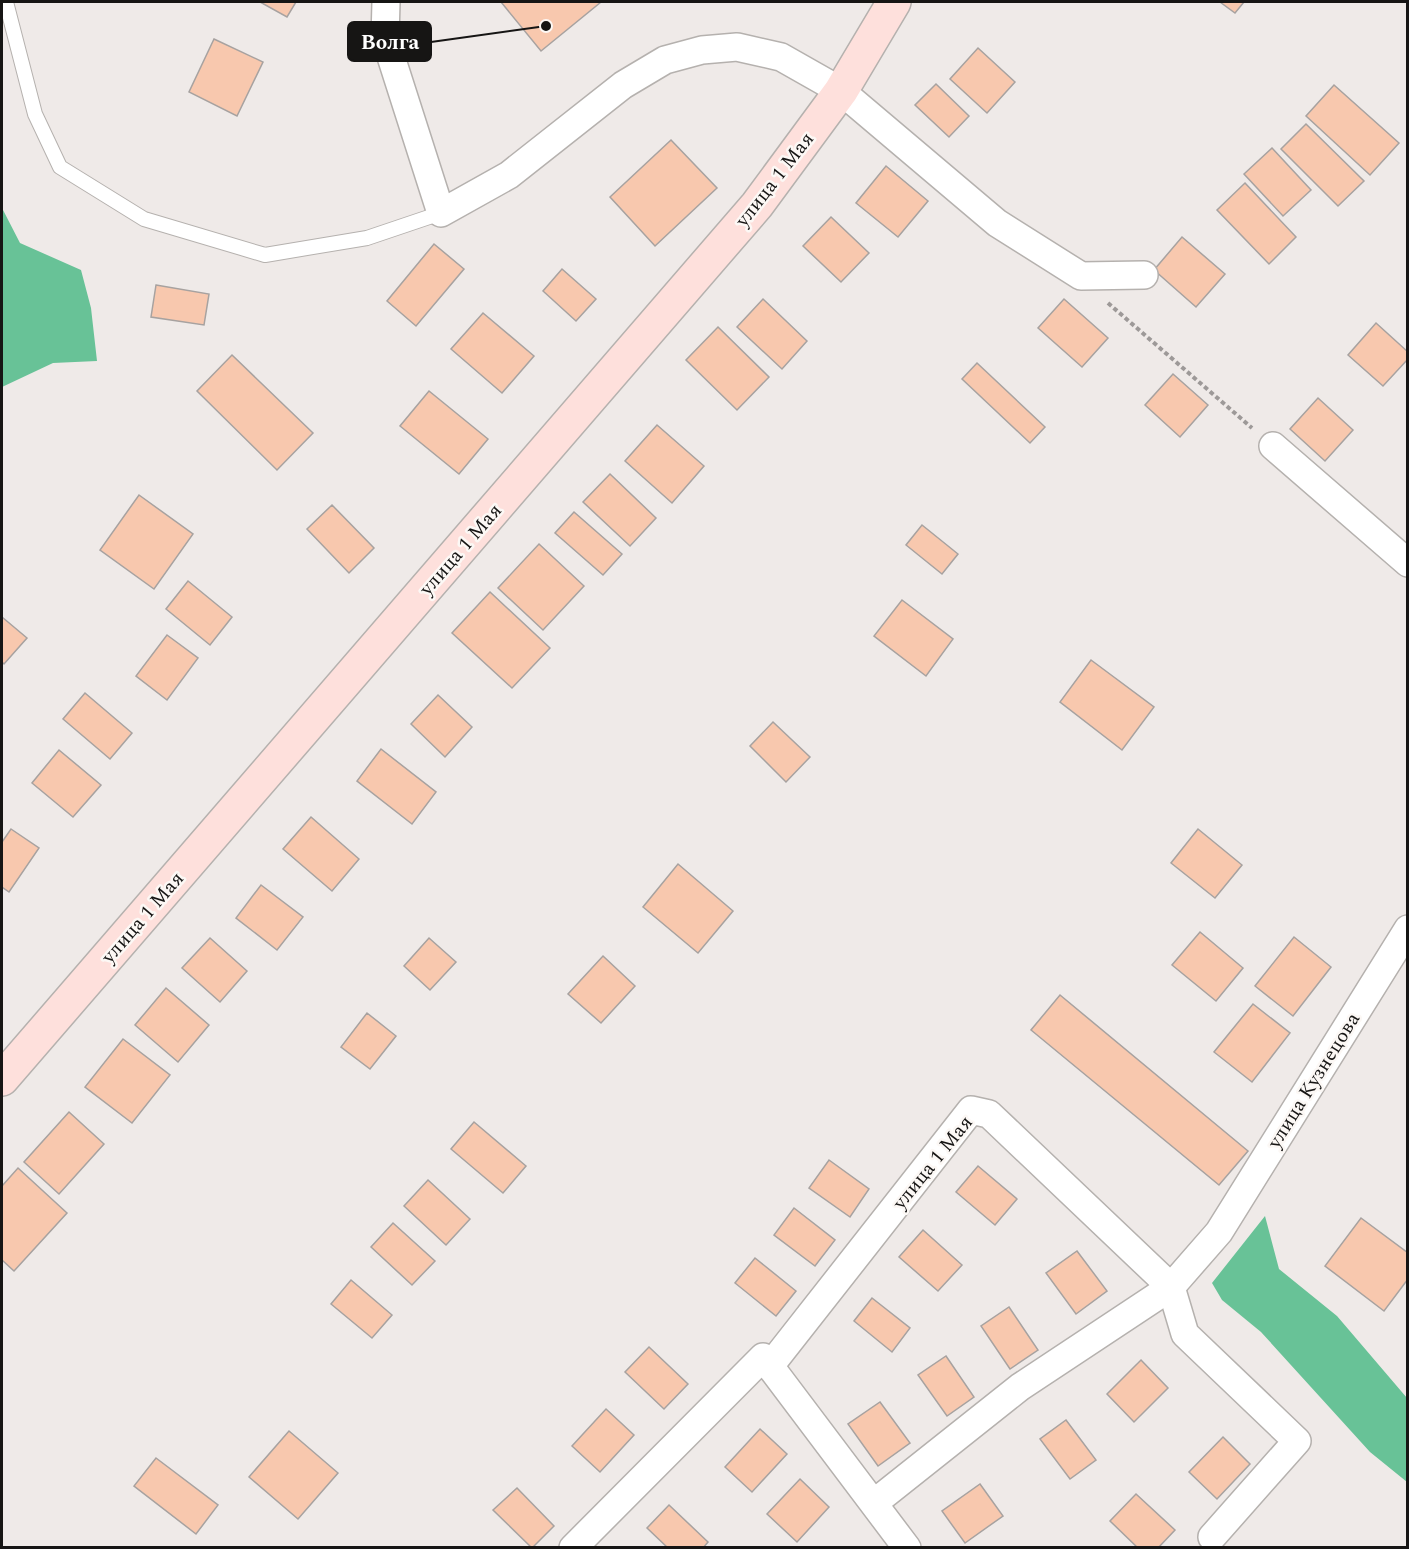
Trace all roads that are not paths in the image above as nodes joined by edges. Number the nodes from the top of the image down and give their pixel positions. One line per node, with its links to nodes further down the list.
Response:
1 (6, 2): 5 (lane)
2 (386, 2): 5 (street)
3 (894, 2): 4 (street, улица 1 Мая)
4 (841, 91): 5 (street); 6 (street); 10 (street, улица 1 Мая)
5 (441, 213)
6 (1144, 275)
7 (1273, 446): 8 (street)
8 (1407, 563)
9 (1407, 929): 11 (street, улица Кузнецова)
10 (2, 1079)
11 (1171, 1287): 12 (street, улица 1 Мая); 13 (street); 14 (street, улица 1 Мая)
12 (770, 1366): 13 (street); 15 (street)
13 (874, 1503): 16 (street)
14 (1212, 1537)
15 (573, 1548)
16 (908, 1548)

